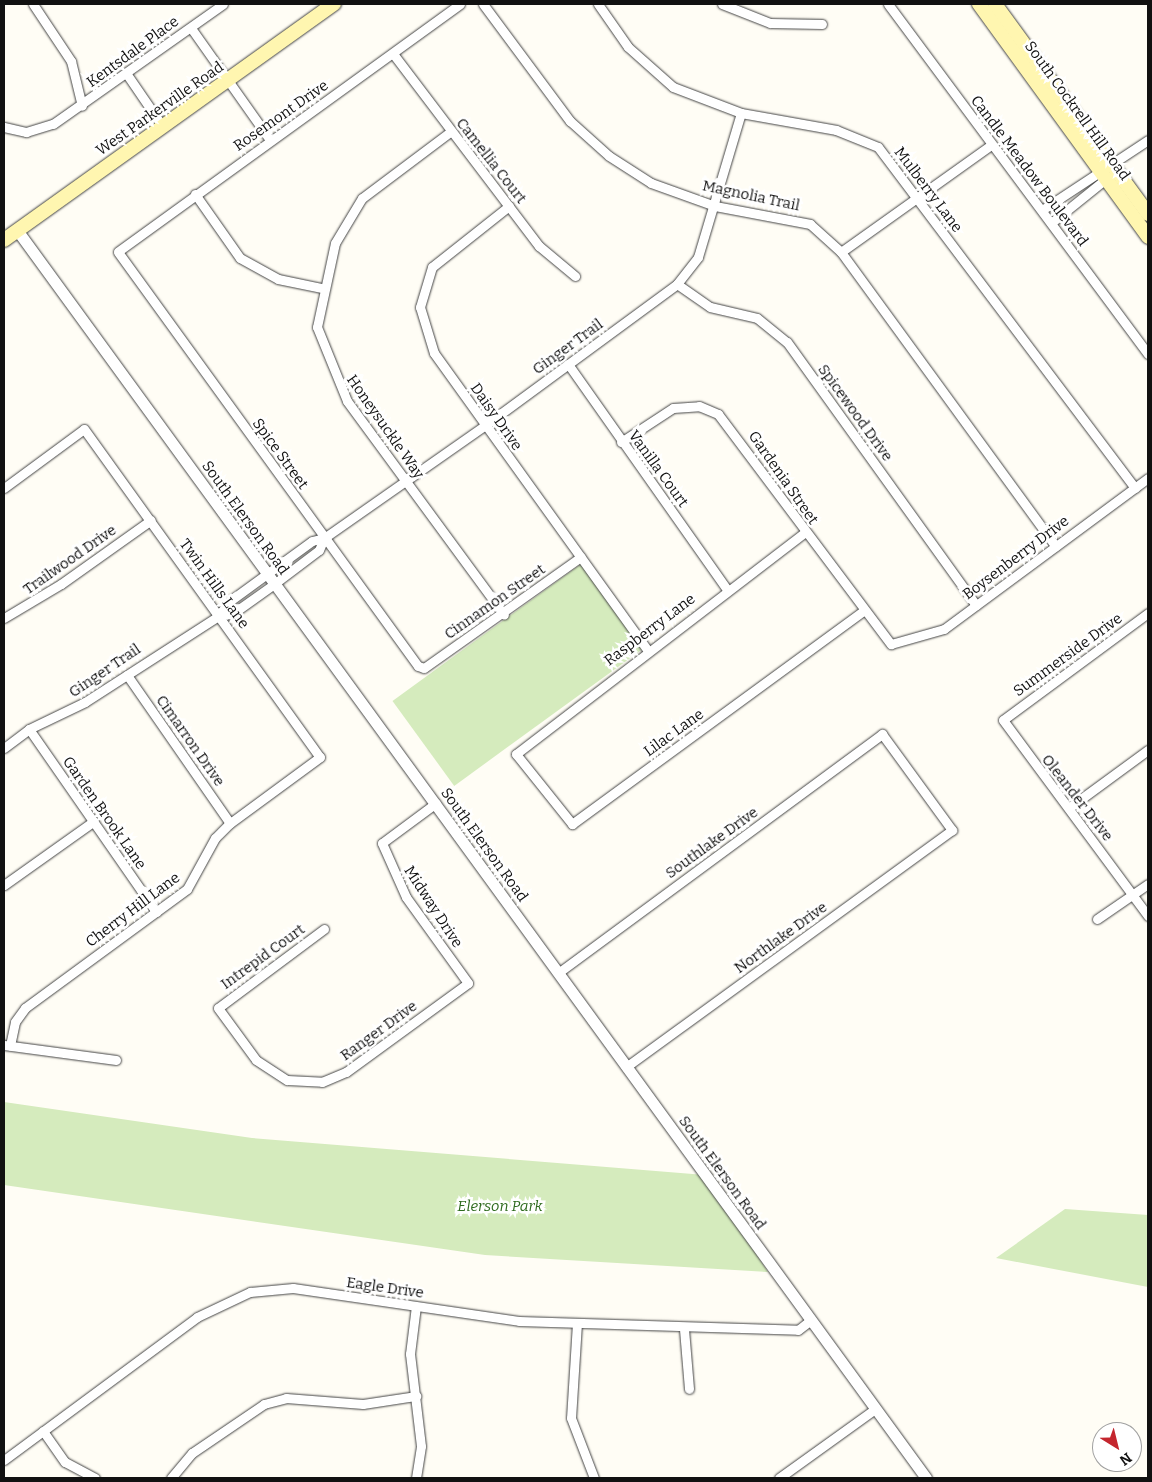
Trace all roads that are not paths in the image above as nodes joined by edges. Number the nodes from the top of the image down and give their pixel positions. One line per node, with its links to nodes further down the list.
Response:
1 (33, 4): 15 (street)
2 (223, 4): 11 (street, Kentsdale Place)
3 (334, 4): 14 (main road, West Parkerville Road)
4 (460, 4): 12 (street, Rosemont Drive)
5 (482, 4): 27 (street, Magnolia Trail)
6 (598, 4): 16 (street, Mulberry Lane)
7 (722, 4): 10 (street)
8 (888, 4): 22 (street, Candle Meadow Boulevard)
9 (988, 6): 23 (main road, South Cockrell Hill Road)
10 (822, 24)
11 (191, 28): 13 (street, Kentsdale Place); 14 (street)
12 (394, 55): 19 (street, Camellia Court); 20 (street, Rosemont Drive)
13 (126, 73): 15 (street, Kentsdale Place); 17 (street)
14 (229, 81): 17 (main road, West Parkerville Road); 20 (street)
15 (82, 106): 18 (street, Kentsdale Place)
16 (741, 113): 25 (street, Mulberry Lane); 27 (street, Ginger Trail)
17 (163, 127): 31 (main road, West Parkerville Road)
18 (4, 128)
19 (450, 132): 26 (street, Camellia Court); 38 (street, Honeysuckle Way)
20 (270, 140): 24 (street, Rosemont Drive)
21 (1148, 140): 23 (street)
22 (991, 144): 25 (street); 28 (street, Candle Meadow Boulevard)
23 (1106, 172): 28 (street); 29 (main road, South Cockrell Hill Road); 30 (street); 32 (main road, South Cockrell Hill Road)
24 (195, 194): 34 (street, Rosemont Drive); 38 (street)
25 (918, 197): 35 (street); 46 (street, Mulberry Lane)
26 (509, 206): 36 (street, Camellia Court); 41 (street, Daisy Drive)
27 (714, 206): 35 (street, Magnolia Trail); 37 (street, Ginger Trail)
28 (1042, 210): 30 (street, Candle Meadow Boulevard)
29 (1148, 214)
30 (1051, 222): 39 (street, Candle Meadow Boulevard)
31 (17, 230): 33 (main road, West Parkerville Road); 52 (street, South Elerson Road)
32 (1148, 237)
33 (4, 240)
34 (118, 252): 49 (street, Spice Street)
35 (840, 252): 50 (street, Magnolia Trail)
36 (575, 276)
37 (677, 284): 40 (street, Ginger Trail); 55 (street, Spicewood Drive)
38 (322, 288): 44 (street, Honeysuckle Way)
39 (1148, 354)
40 (568, 364): 41 (street, Ginger Trail); 42 (street, Vanilla Court)
41 (484, 426): 44 (street, Ginger Trail); 51 (street, Daisy Drive)
42 (622, 442): 48 (street, Gardenia Street); 54 (street, Vanilla Court)
43 (1148, 478): 46 (street, Boysenberry Drive)
44 (406, 481): 49 (street, Ginger Trail); 59 (street, Honeysuckle Way)
45 (4, 488): 47 (street, Twin Hills Lane)
46 (1134, 488): 50 (street, Boysenberry Drive)
47 (150, 520): 58 (street, Twin Hills Lane); 60 (street, Trailwood Drive)
48 (804, 533): 54 (street, Raspberry Lane); 56 (street, Gardenia Street)
49 (324, 538): 52 (street, Ginger Trail); 53 (street, Ginger Trail); 63 (street, Spice Street)
50 (1055, 546): 55 (street, Boysenberry Drive)
51 (581, 557): 59 (street, Cinnamon Street); 62 (street, Daisy Drive)
52 (267, 574): 53 (street, South Elerson Road); 58 (street, Ginger Trail)
53 (274, 584): 58 (street, Ginger Trail); 72 (street, South Elerson Road)
54 (727, 590): 62 (street, Raspberry Lane)
55 (976, 605): 61 (street, Boysenberry Drive)
56 (863, 611): 61 (street, Gardenia Street); 70 (street, Lilac Lane)
57 (1148, 613): 65 (street, Summerside Drive)
58 (220, 615): 64 (street, Ginger Trail); 71 (street, Twin Hills Lane)
59 (504, 615): 63 (street, Cinnamon Street)
60 (4, 618)
61 (891, 644)
62 (647, 649): 70 (street, Raspberry Lane)
63 (424, 668)
64 (127, 675): 66 (street, Ginger Trail); 75 (street, Cimarron Drive)
65 (1004, 720): 73 (street, Oleander Drive)
66 (29, 729): 68 (street, Ginger Trail); 74 (street, Garden Brook Lane)
67 (882, 734): 83 (street, Southlake Drive); 88 (street, Northlake Drive)
68 (4, 748)
69 (1148, 750): 73 (street)
70 (516, 754)
71 (320, 757): 75 (street, Cherry Hill Lane)
72 (436, 803): 83 (street, South Elerson Road); 84 (street, Midway Drive)
73 (1070, 807): 78 (street, Oleander Drive)
74 (94, 821): 77 (street); 79 (street, Garden Brook Lane)
75 (230, 823): 79 (street, Cherry Hill Lane)
76 (1148, 884): 78 (street)
77 (4, 885)
78 (1132, 896): 80 (street, Oleander Drive); 81 (street)
79 (156, 912): 86 (street, Cherry Hill Lane)
80 (1148, 916)
81 (1097, 919)
82 (324, 929): 85 (street, Intrepid Court)
83 (558, 973): 88 (street, South Elerson Road)
84 (468, 983): 85 (street, Ranger Drive)
85 (218, 1008)
86 (7, 1045): 87 (street)
87 (116, 1060)
88 (626, 1067): 90 (street, South Elerson Road)
89 (416, 1306): 91 (street, Eagle Drive); 94 (street); 96 (street, Eagle Drive)
90 (811, 1320): 92 (street, Eagle Drive); 95 (street, South Elerson Road)
91 (577, 1323): 92 (street, Eagle Drive); 101 (street)
92 (684, 1329): 93 (street)
93 (689, 1390)
94 (416, 1396): 99 (street); 100 (street)
95 (875, 1409): 102 (street); 103 (street, South Elerson Road)
96 (43, 1431): 97 (street, Eagle Drive); 98 (street)
97 (4, 1460)
98 (95, 1478)
99 (171, 1478)
100 (416, 1478)
101 (594, 1478)
102 (779, 1478)
103 (926, 1478)

